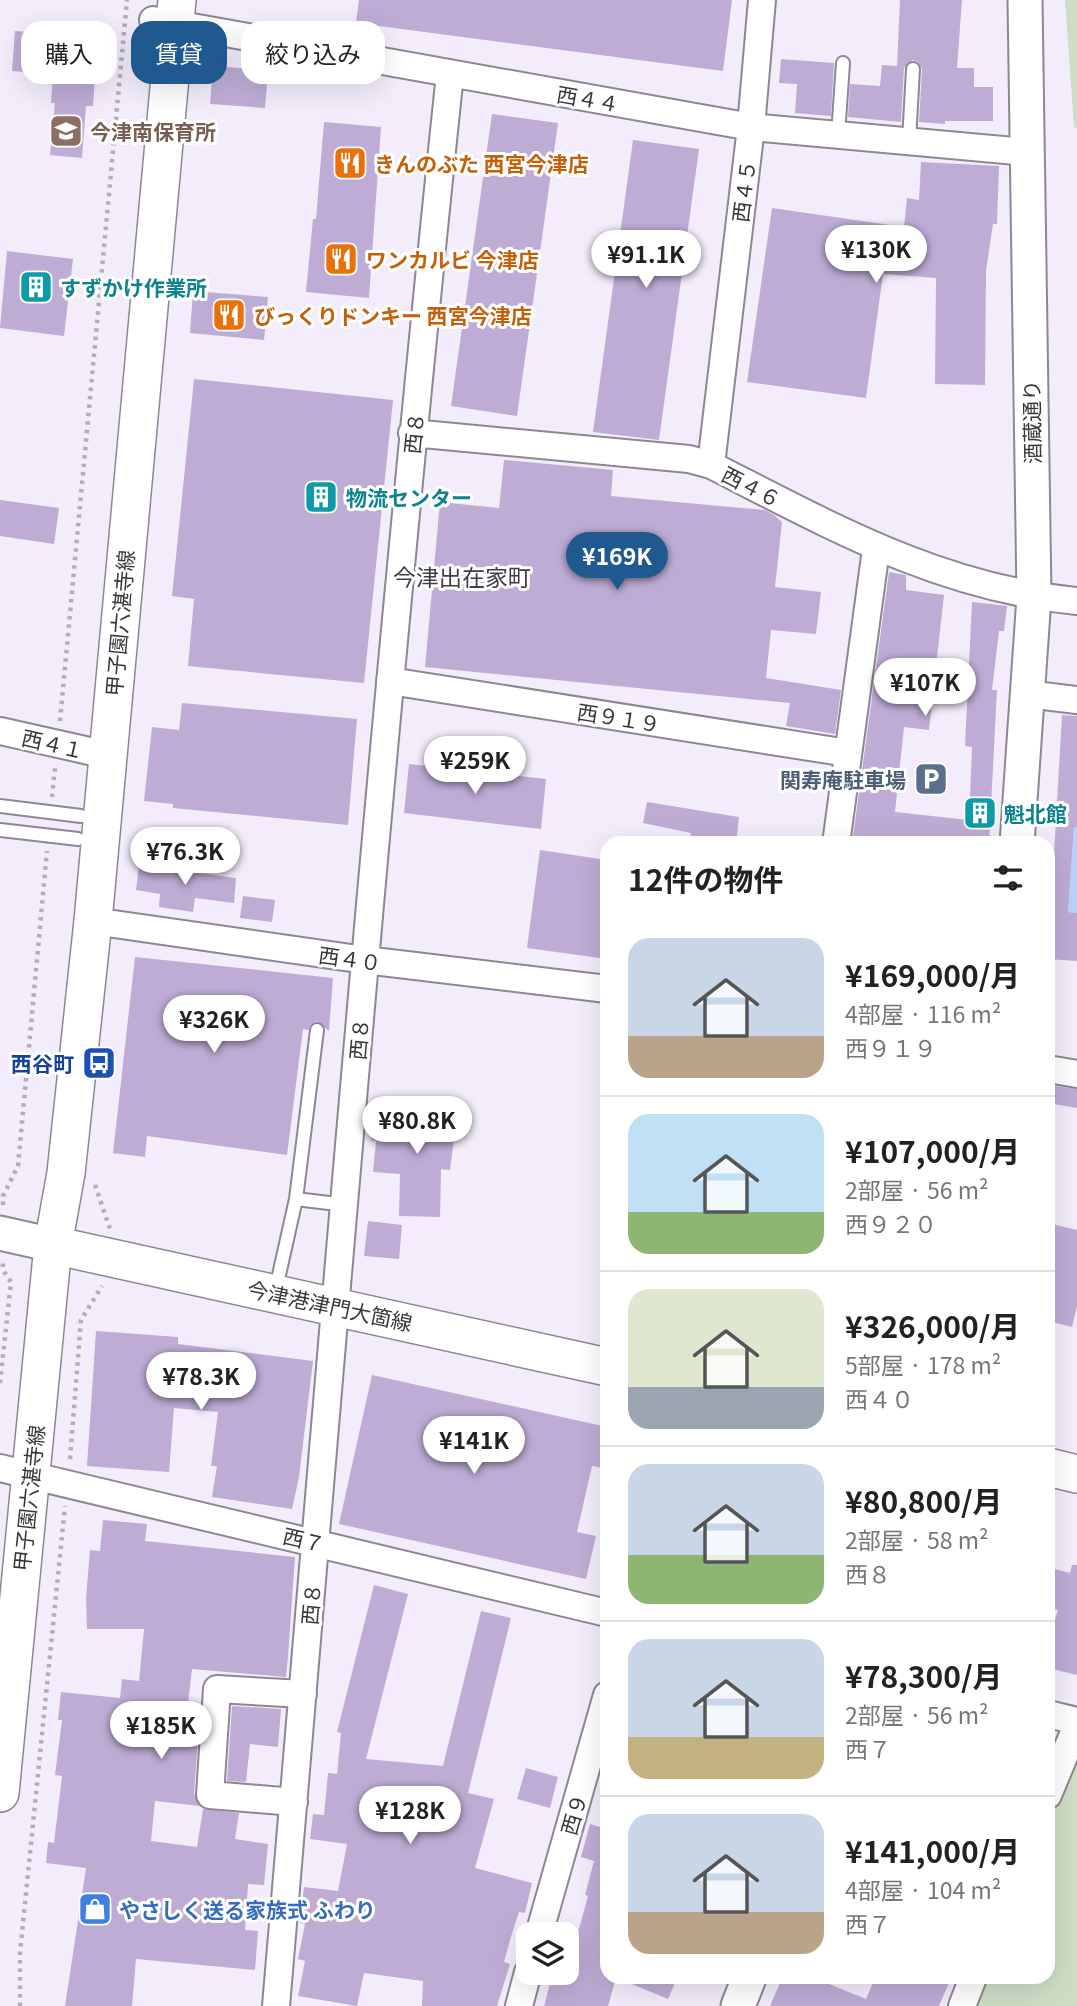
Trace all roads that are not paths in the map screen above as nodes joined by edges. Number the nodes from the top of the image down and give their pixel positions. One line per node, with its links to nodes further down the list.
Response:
1 (762, 0): 7 (street, 西４５)
2 (1026, 0): 10 (street, 酒蔵通り)
3 (158, 9): 6 (street, 西４４); 20 (main road, 甲子園六湛寺線)
4 (843, 63): 8 (lane)
5 (913, 69): 9 (lane)
6 (450, 74): 7 (street, 西４４); 11 (street, 西８)
7 (751, 127): 8 (street, 西４４); 12 (street, 西４５)
8 (838, 135): 9 (street, 西４４)
9 (909, 141): 10 (street, 西４４)
10 (1026, 152): 14 (street, 酒蔵通り)
11 (412, 433): 12 (street, 西４６); 16 (street, 西８)
12 (711, 465): 13 (street, 西４６)
13 (876, 549): 14 (street, 西４６); 21 (street)
14 (1034, 597): 15 (street, 西４６); 17 (street, 酒蔵通り)
15 (1077, 601)
16 (390, 681): 21 (street, 西９１９); 28 (street, 西８)
17 (1027, 695): 18 (street); 26 (street, 酒蔵通り)
18 (1077, 700)
19 (0, 731): 20 (street, 西４１)
20 (84, 750): 23 (main road, 甲子園六湛寺線); 27 (main road, 甲子園六湛寺線)
21 (848, 753): 25 (street)
22 (0, 806): 23 (lane)
23 (65, 826): 24 (lane); 36 (main road, 甲子園六湛寺線)
24 (0, 830)
25 (837, 836)
26 (1018, 836)
27 (93, 921): 28 (street, 西４０); 36 (main road, 甲子園六湛寺線)
28 (365, 960): 29 (street, 西４０); 34 (street, 西８)
29 (600, 988)
30 (317, 1030): 33 (lane)
31 (1055, 1070): 32 (street)
32 (1077, 1074)
33 (296, 1199): 34 (lane); 37 (lane)
34 (345, 1205): 38 (street, 西８)
35 (1, 1233): 36 (street)
36 (53, 1245): 37 (main road, 今津港津門大箇線); 41 (main road, 甲子園六湛寺線)
37 (275, 1293): 38 (main road, 今津港津門大箇線)
38 (336, 1306): 39 (main road, 今津港津門大箇線); 43 (street, 西８)
39 (600, 1365)
40 (1055, 1469): 42 (main road)
41 (15, 1471): 43 (street, 西７); 49 (main road, 甲子園六湛寺線)
42 (1077, 1474)
43 (316, 1542): 44 (street, 西７); 45 (street, 西８)
44 (600, 1611)
45 (303, 1695): 51 (street, 西８); 51 (street)
46 (1055, 1716): 48 (street)
47 (600, 1720): 52 (street, 西９)
48 (1077, 1723): 50 (street)
49 (1, 1770)
50 (1055, 1778)
51 (294, 1801): 56 (street, 西８)
52 (542, 1922)
53 (747, 1984): 58 (street)
54 (970, 1984): 59 (street)
55 (525, 1985): 57 (street)
56 (276, 2006)
57 (519, 2006)
58 (738, 2006)
59 (961, 2006)

